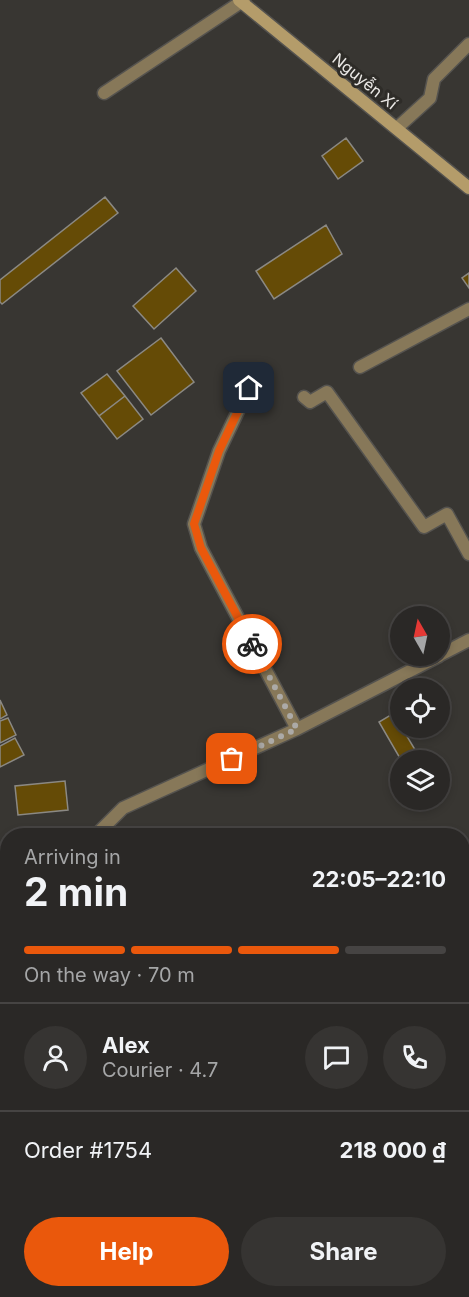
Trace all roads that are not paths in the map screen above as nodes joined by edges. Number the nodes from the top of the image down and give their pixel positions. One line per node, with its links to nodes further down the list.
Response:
1 (241, 1): 3 (street); 4 (main road, Nguyễn Xí)
2 (469, 44): 4 (street)
3 (104, 93)
4 (397, 128): 5 (main road, Nguyễn Xí)
5 (469, 188)
6 (469, 309): 7 (street)
7 (360, 367)
8 (249, 388): 14 (street)
9 (304, 397): 10 (street)
10 (469, 554)
11 (469, 640): 12 (street)
12 (450, 650)
13 (418, 666): 14 (street)
14 (297, 729): 15 (street)
15 (104, 828)

